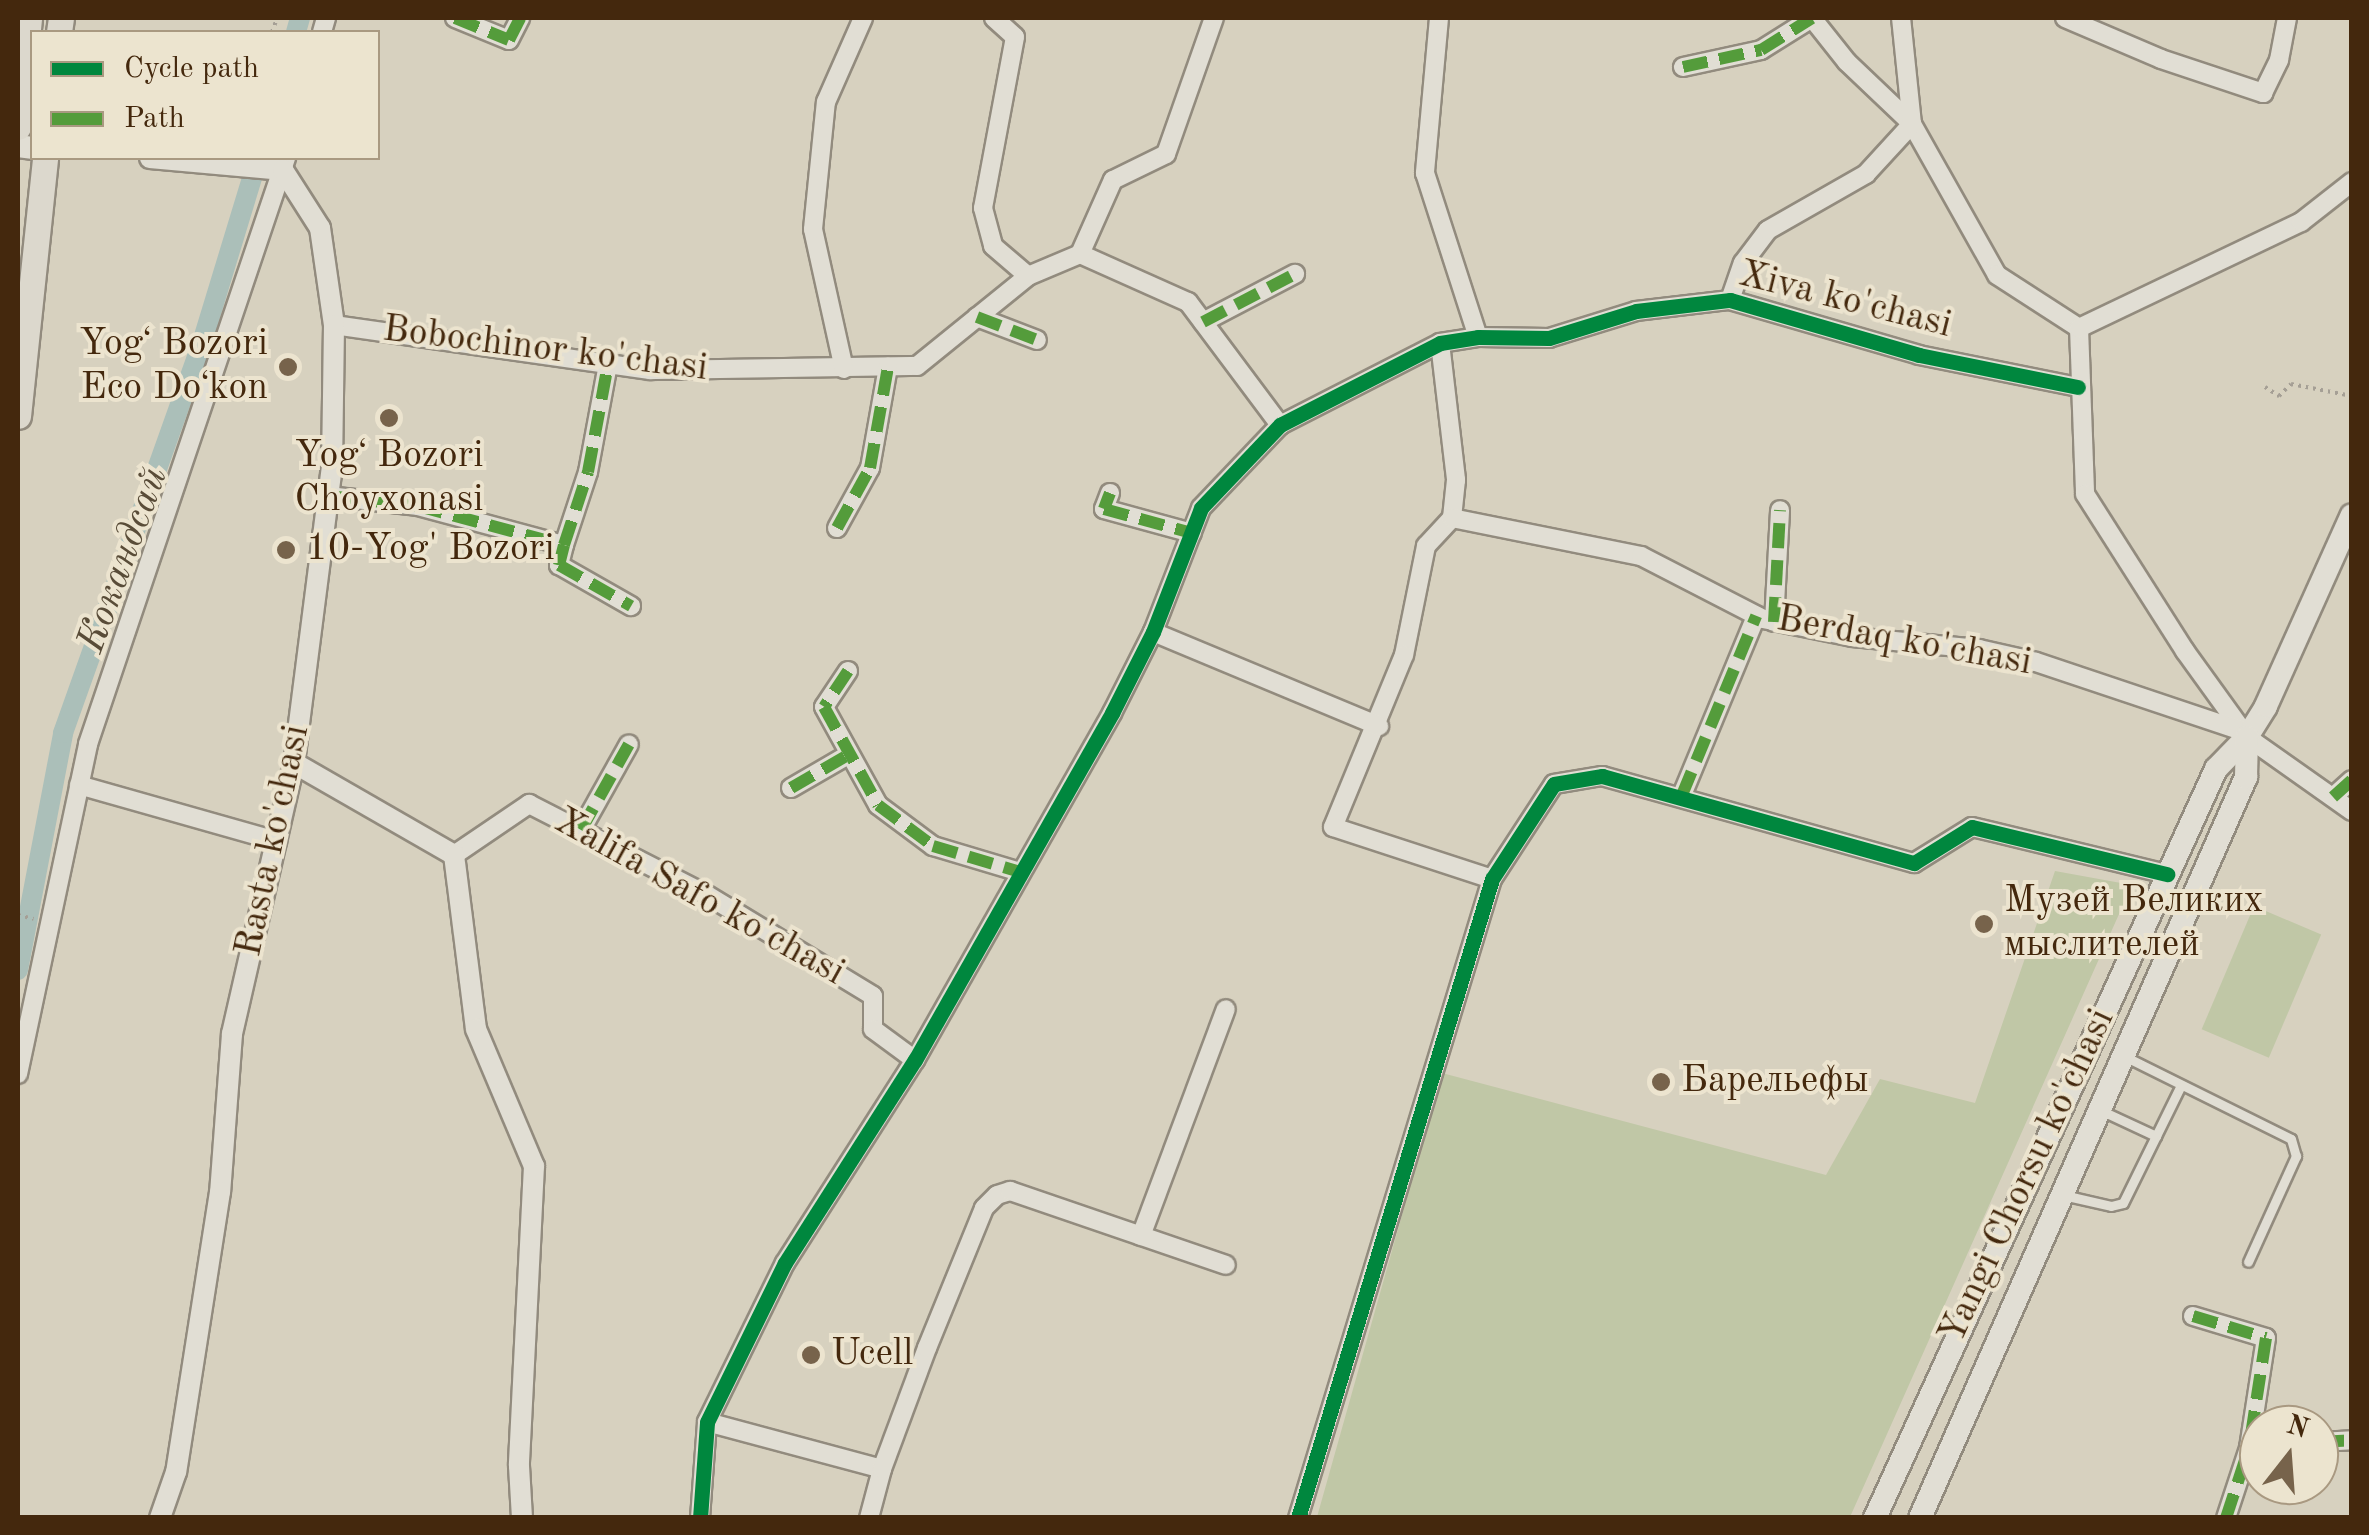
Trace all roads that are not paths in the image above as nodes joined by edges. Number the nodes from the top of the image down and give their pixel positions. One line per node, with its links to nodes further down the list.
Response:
1 (29, 18): 14 (main road)
2 (455, 18): 3 (street)
3 (520, 18)
4 (863, 18): 32 (street)
5 (994, 18): 21 (street)
6 (1214, 18): 19 (street)
7 (1440, 18): 27 (street)
8 (1812, 18): 12 (street); 13 (street)
9 (1901, 18): 13 (street)
10 (2065, 18): 11 (street)
11 (2288, 18)
12 (1683, 67)
13 (1912, 124): 22 (street); 26 (street)
14 (18, 128)
15 (45, 160): 34 (main road)
16 (177, 160): 17 (street)
17 (284, 164): 25 (street, Rasta ko'chasi); 54 (street)
18 (2352, 182): 26 (street)
19 (1080, 254): 21 (street, Bobochinor ko'chasi); 24 (street)
20 (1296, 274): 24 (street)
21 (1028, 276): 23 (street, Bobochinor ko'chasi)
22 (1730, 300): 27 (street, Xiva ko'chasi); 33 (street, Xiva ko'chasi)
23 (977, 318): 28 (street); 31 (street, Bobochinor ko'chasi)
24 (1204, 322): 35 (street)
25 (334, 325): 30 (street, Bobochinor ko'chasi); 37 (street, Rasta ko'chasi)
26 (2079, 328): 33 (street)
27 (1478, 338): 29 (street, Xiva ko'chasi)
28 (1037, 340)
29 (1440, 343): 35 (street, Xiva ko'chasi); 40 (street)
30 (608, 364): 32 (street, Bobochinor ko'chasi); 43 (street)
31 (888, 367): 32 (street, Bobochinor ko'chasi); 41 (street)
32 (844, 369)
33 (2078, 387): 49 (street)
34 (18, 416)
35 (1280, 425): 42 (street, Xiva ko'chasi)
36 (1110, 492): 42 (street)
37 (328, 496): 43 (street); 52 (street, Rasta ko'chasi)
38 (1780, 510): 45 (street)
39 (2352, 515): 49 (main road, Yangi Chorsu ko'chasi)
40 (1452, 518): 45 (street, Berdaq ko'chasi); 48 (street)
41 (838, 528)
42 (1192, 533): 46 (street, Xiva ko'chasi)
43 (564, 545): 44 (street)
44 (631, 606)
45 (1765, 619): 49 (street, Berdaq ko'chasi); 56 (street)
46 (1153, 632): 48 (street); 62 (street, Xiva ko'chasi)
47 (848, 671): 51 (street)
48 (1379, 726): 64 (street)
49 (2246, 735): 57 (street); 63 (main road, Yangi Chorsu ko'chasi); 66 (main road, Yangi Chorsu ko'chasi)
50 (629, 744): 59 (street)
51 (848, 756): 55 (street); 62 (street)
52 (294, 763): 60 (street, Rasta ko'chasi); 61 (street)
53 (2352, 780): 57 (street)
54 (79, 785): 60 (street); 68 (street)
55 (791, 788)
56 (1682, 795): 63 (street); 64 (street)
57 (2333, 797): 58 (street)
58 (2352, 810)
59 (581, 830): 61 (street, Xalifa Safo ko'chasi); 67 (street, Xalifa Safo ko'chasi)
60 (277, 841): 81 (street, Rasta ko'chasi)
61 (454, 855): 82 (street)
62 (1020, 872): 67 (street, Xiva ko'chasi)
63 (2168, 874): 86 (main road, Yangi Chorsu ko'chasi)
64 (1492, 879): 85 (street)
65 (1226, 1009): 73 (street)
66 (2123, 1056): 69 (lane); 70 (main road, Yangi Chorsu ko'chasi)
67 (916, 1060): 78 (street, Xiva ko'chasi)
68 (18, 1074)
69 (2180, 1087): 71 (lane); 74 (lane)
70 (2100, 1110): 71 (lane); 72 (main road, Yangi Chorsu ko'chasi)
71 (2156, 1136): 72 (lane)
72 (2063, 1195): 87 (main road, Yangi Chorsu ko'chasi)
73 (1141, 1236): 75 (street); 79 (street)
74 (2248, 1262)
75 (1226, 1265)
76 (2194, 1316): 77 (street)
77 (2259, 1405)
78 (707, 1422): 79 (street); 83 (street)
79 (882, 1470): 84 (street)
80 (2239, 1486): 88 (street)
81 (160, 1518)
82 (522, 1518)
83 (700, 1518)
84 (869, 1518)
85 (1298, 1518)
86 (1875, 1518)
87 (1920, 1518)
88 (2226, 1518)

